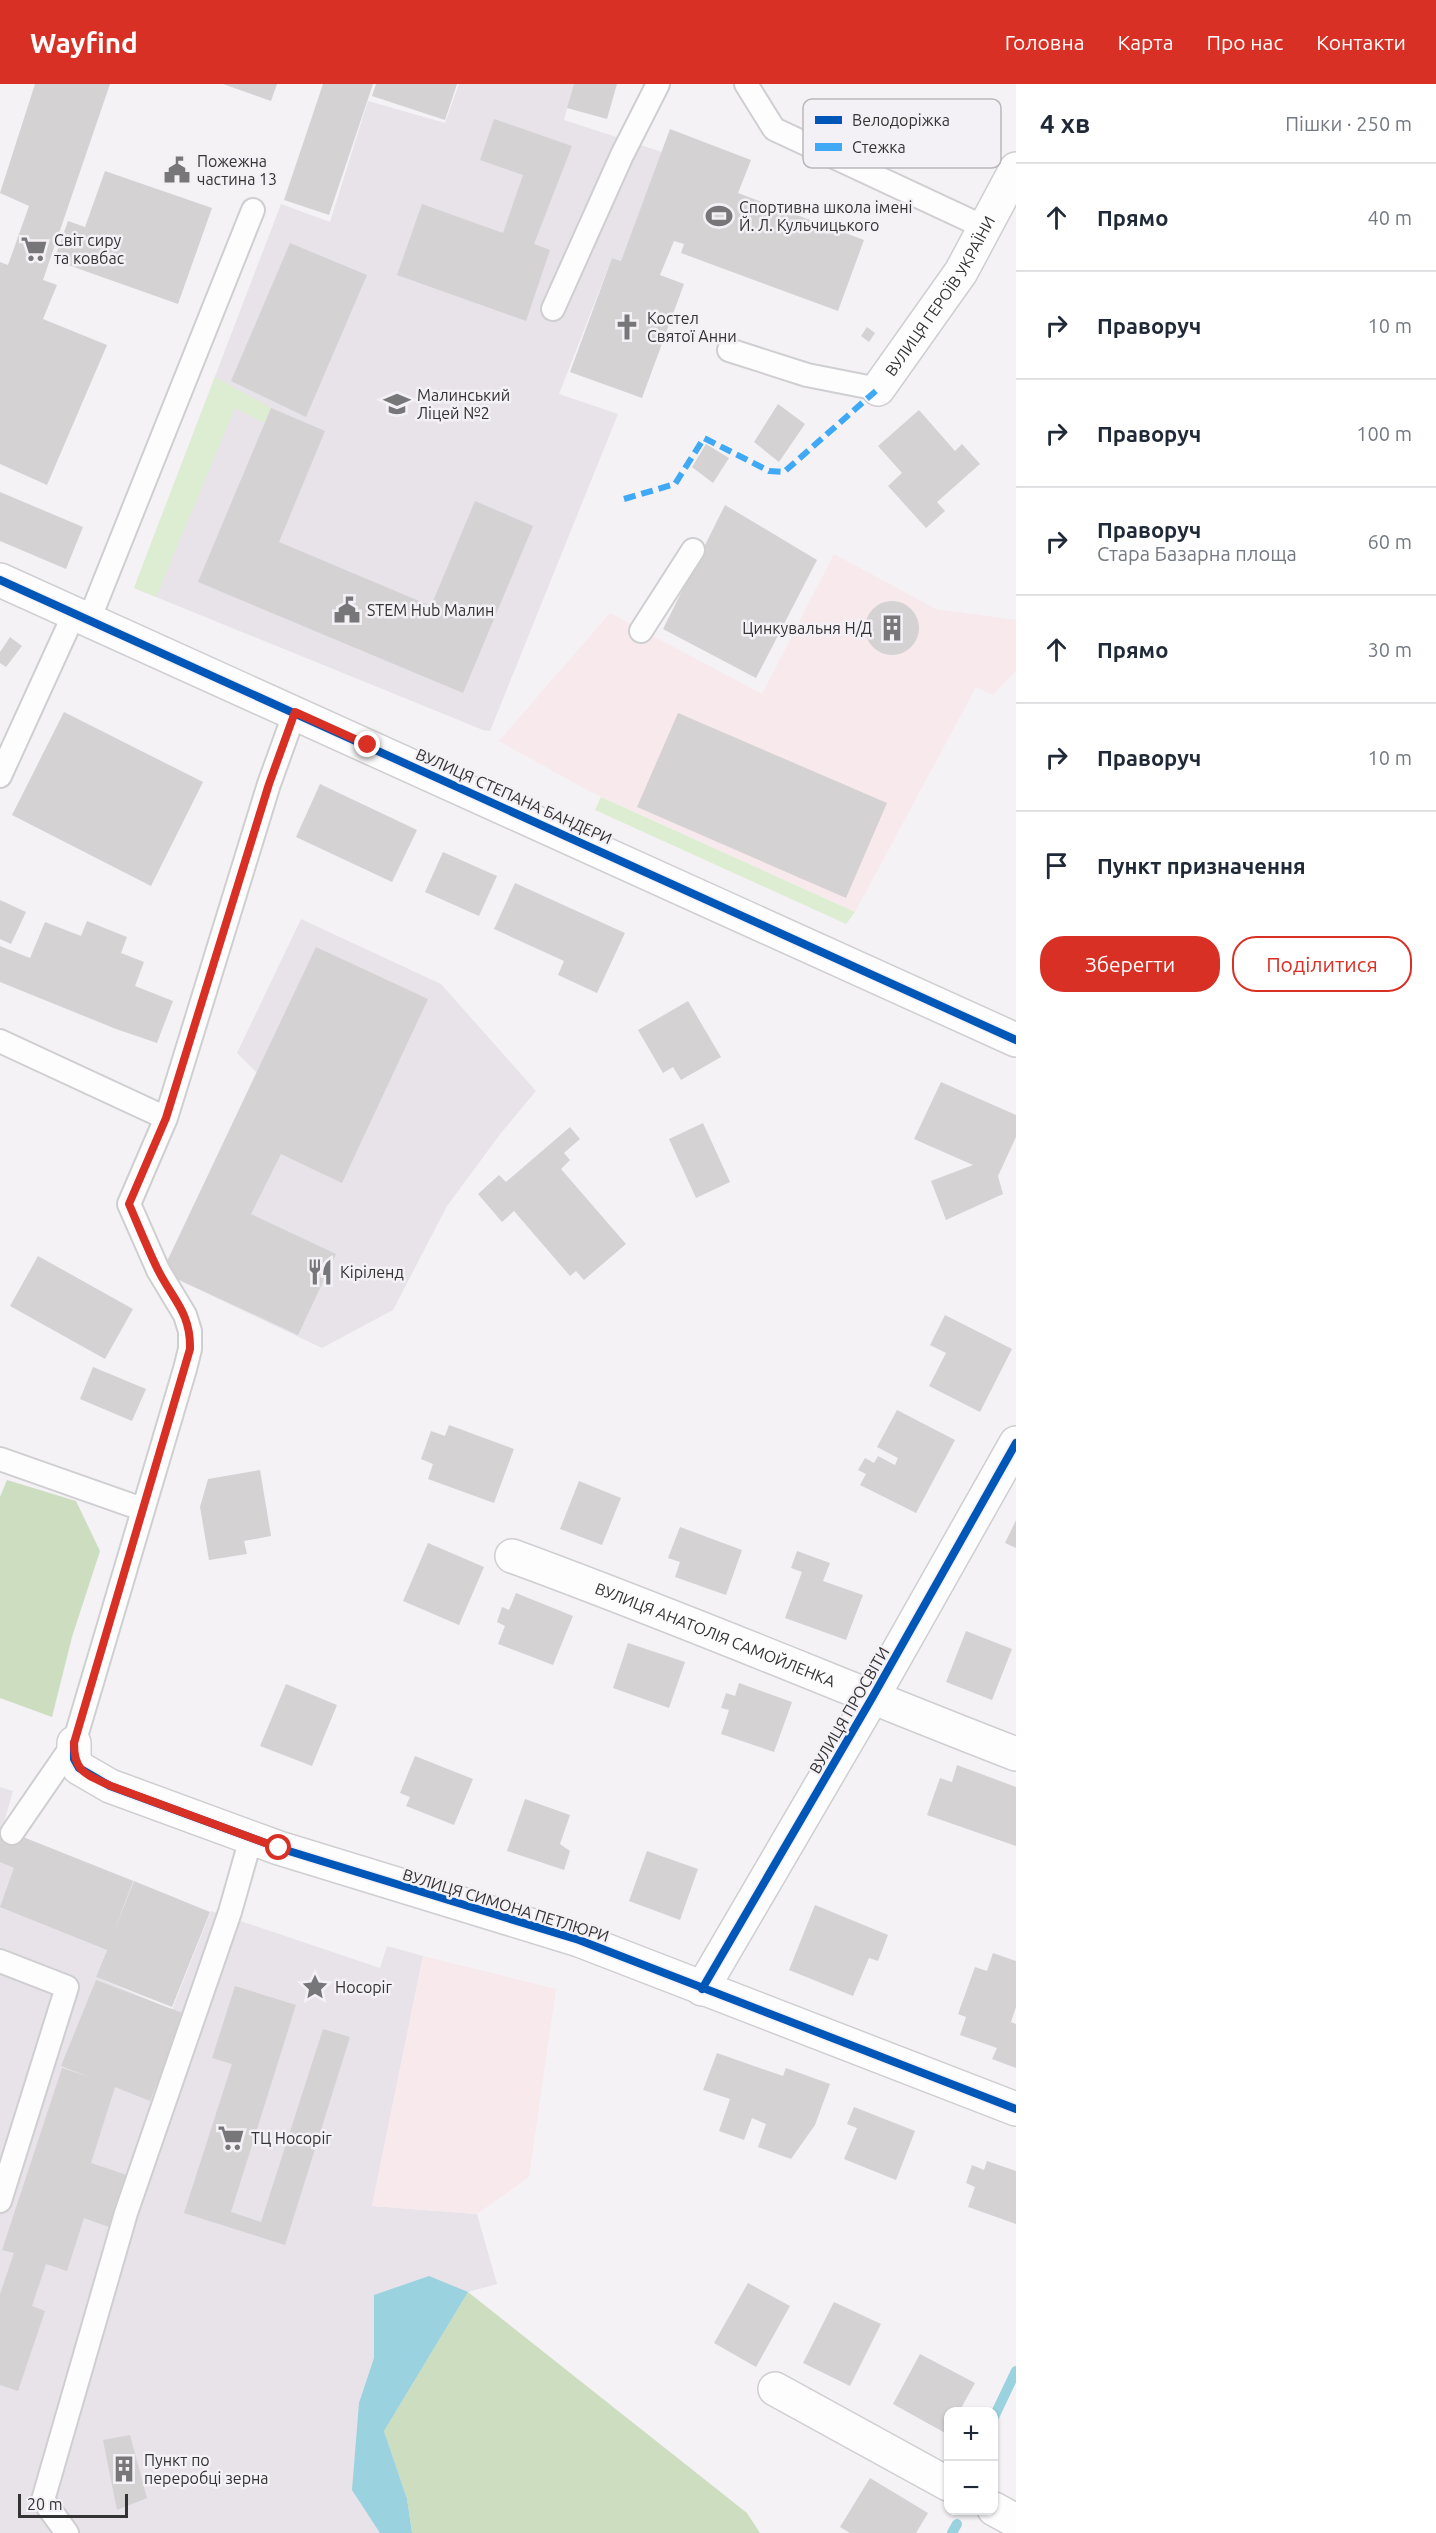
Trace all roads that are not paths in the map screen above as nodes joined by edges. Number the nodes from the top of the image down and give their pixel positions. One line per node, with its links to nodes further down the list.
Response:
1 (658, 84): 8 (lane)
2 (747, 84): 3 (lane)
3 (803, 143)
4 (858, 168): 7 (lane)
5 (1016, 169): 7 (street, ВУЛИЦЯ ГЕРОЇВ УКРАЇНИ)
6 (253, 210): 13 (lane)
7 (986, 228): 10 (street, ВУЛИЦЯ ГЕРОЇВ УКРАЇНИ)
8 (553, 309)
9 (729, 350): 10 (lane)
10 (878, 388)
11 (693, 550): 14 (lane)
12 (0, 580): 13 (street, ВУЛИЦЯ СТЕПАНА БАНДЕРИ)
13 (82, 617): 15 (street, ВУЛИЦЯ СТЕПАНА БАНДЕРИ); 16 (lane)
14 (641, 631)
15 (295, 712): 17 (street, ВУЛИЦЯ СТЕПАНА БАНДЕРИ); 19 (lane)
16 (0, 776)
17 (1016, 1040)
18 (0, 1041): 19 (lane)
19 (166, 1118): 22 (lane)
20 (1016, 1443): 24 (street, ВУЛИЦЯ ПРОСВІТИ)
21 (0, 1459): 22 (lane)
22 (142, 1509): 25 (lane)
23 (512, 1556): 24 (street, ВУЛИЦЯ АНАТОЛІЯ САМОЙЛЕНКА)
24 (872, 1698): 26 (street, ВУЛИЦЯ АНАТОЛІЯ САМОЙЛЕНКА); 30 (street, ВУЛИЦЯ ПРОСВІТИ)
25 (74, 1743): 27 (lane); 28 (street, ВУЛИЦЯ СИМОНА ПЕТЛЮРИ)
26 (1016, 1754)
27 (12, 1833)
28 (251, 1838): 30 (street, ВУЛИЦЯ СИМОНА ПЕТЛЮРИ); 37 (lane)
29 (0, 1961): 32 (lane)
30 (702, 1989): 31 (street, ВУЛИЦЯ СИМОНА ПЕТЛЮРИ)
31 (1016, 2109)
32 (0, 2200)
33 (775, 2389): 34 (street)
34 (944, 2482)
35 (998, 2512): 36 (street)
36 (1016, 2521)
37 (68, 2533)

